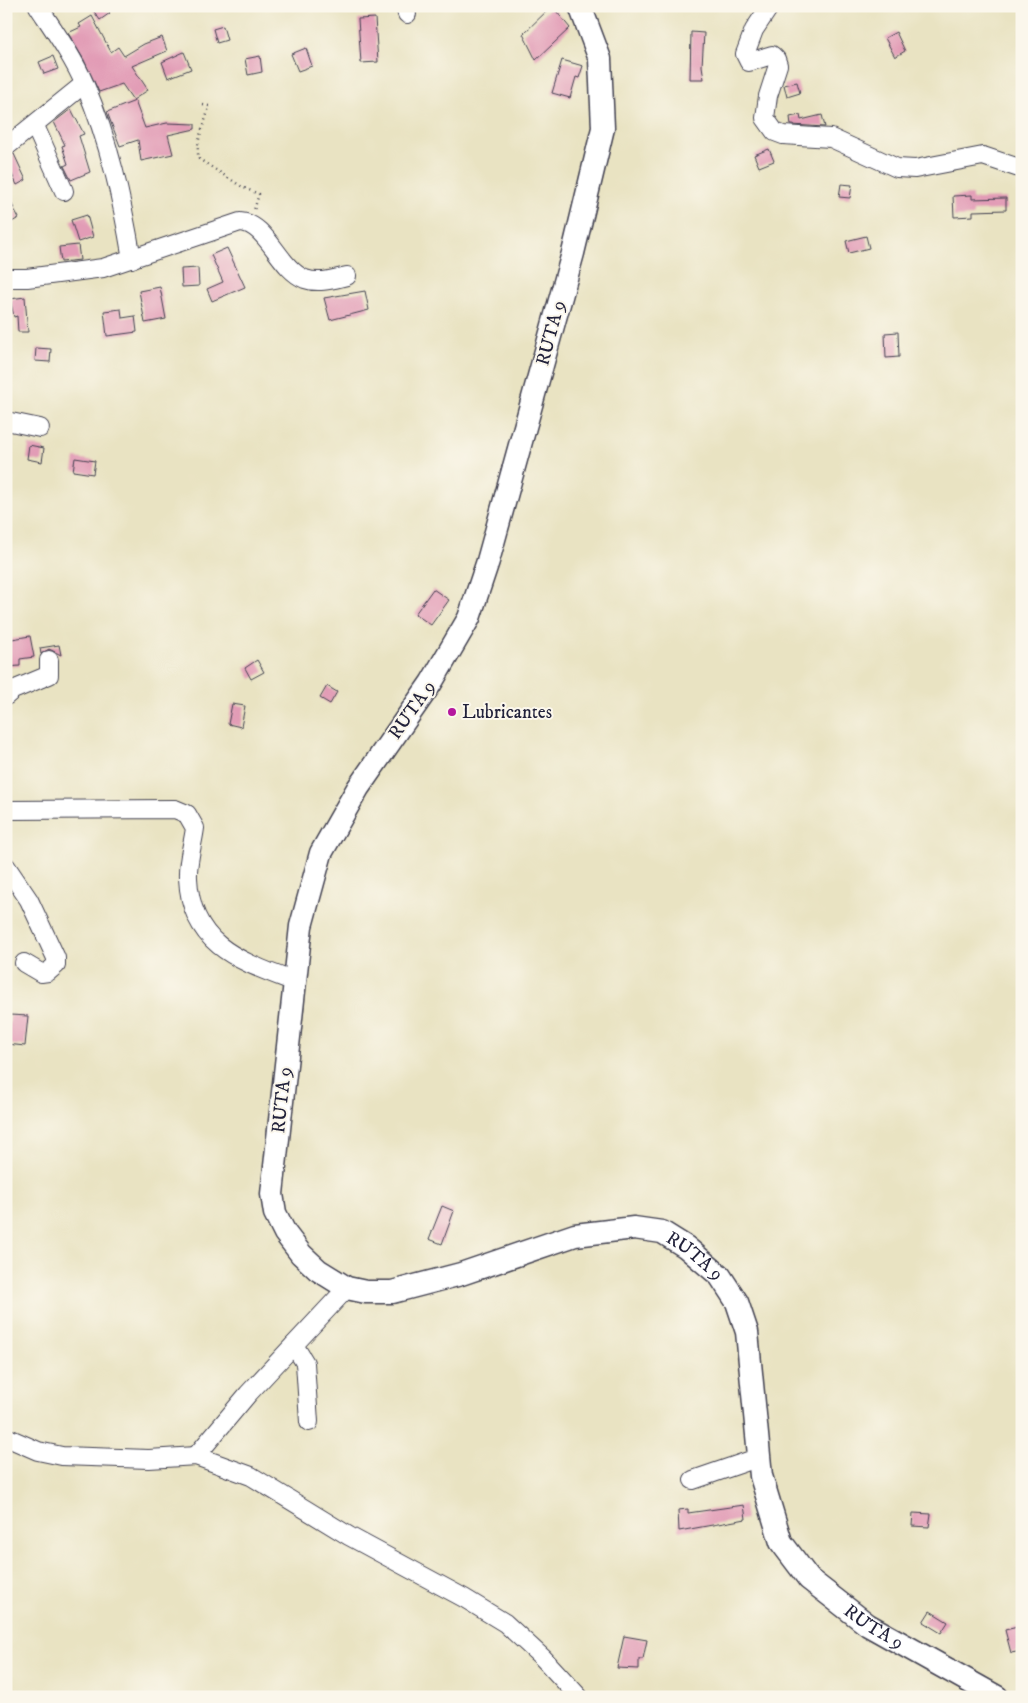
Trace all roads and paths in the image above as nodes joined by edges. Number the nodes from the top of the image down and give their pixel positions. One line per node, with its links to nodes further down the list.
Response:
1 (38, 6): 4 (street)
2 (580, 6): 21 (main road, RUTA 9)
3 (770, 6): 8 (street)
4 (84, 84): 6 (street); 11 (street)
5 (203, 105): 10 (path)
6 (35, 126): 7 (street); 9 (street)
7 (6, 147)
8 (1022, 170)
9 (64, 191)
10 (248, 223): 11 (street); 12 (street)
11 (132, 259): 13 (street)
12 (347, 276)
13 (6, 278)
14 (6, 421): 15 (street)
15 (40, 428)
16 (49, 660): 17 (street)
17 (6, 696)
18 (6, 810): 21 (street)
19 (6, 866): 20 (street)
20 (24, 963)
21 (295, 982): 22 (main road, RUTA 9)
22 (348, 1288): 23 (street); 27 (main road, RUTA 9)
23 (294, 1345): 24 (street); 26 (street)
24 (309, 1422)
25 (6, 1437): 26 (street)
26 (196, 1456): 29 (street)
27 (760, 1457): 28 (street); 30 (main road, RUTA 9)
28 (693, 1480)
29 (579, 1697)
30 (997, 1697)

